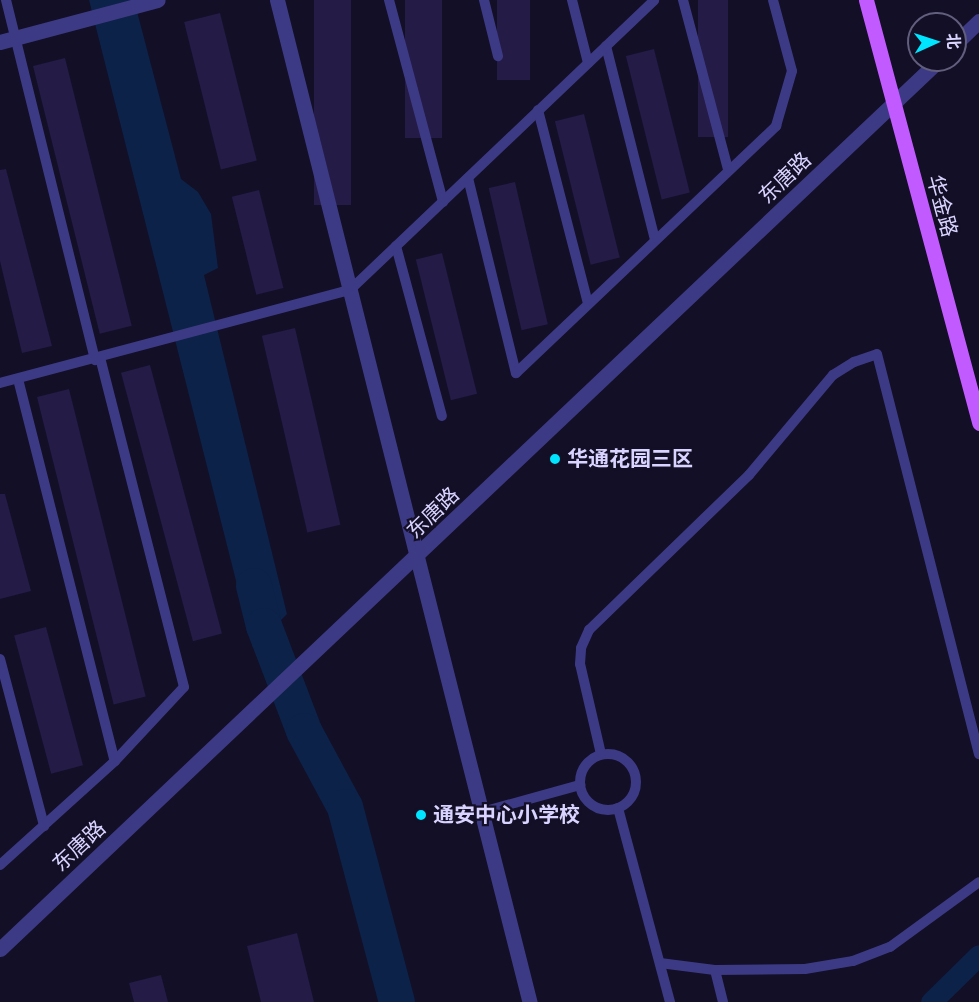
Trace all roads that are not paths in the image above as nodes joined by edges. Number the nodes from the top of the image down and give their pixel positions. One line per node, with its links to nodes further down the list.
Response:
1 (6, 0): 13 (lane)
2 (278, 0): 25 (street)
3 (389, 0): 22 (lane)
4 (484, 0): 15 (lane)
5 (572, 0): 16 (lane)
6 (654, 0): 14 (lane)
7 (683, 0): 20 (lane)
8 (773, 0): 20 (lane)
9 (866, 0): 18 (main road, 华金路)
10 (153, 1): 13 (street)
11 (979, 21): 12 (street)
12 (967, 32)
13 (8, 40): 27 (lane)
14 (606, 46): 16 (lane); 23 (lane)
15 (498, 56)
16 (588, 63): 19 (lane)
17 (926, 72): 18 (street, 东唐路)
18 (893, 104): 31 (main road, 华金路); 32 (street, 东唐路)
19 (538, 111): 21 (lane); 26 (lane)
20 (728, 169): 23 (lane)
21 (468, 178): 22 (lane); 26 (lane)
22 (443, 202): 24 (lane)
23 (655, 239): 26 (lane)
24 (396, 246): 25 (lane); 30 (lane)
25 (350, 290): 27 (lane); 32 (street)
26 (588, 304)
27 (98, 359): 28 (lane); 36 (lane)
28 (18, 379): 29 (lane); 36 (lane)
29 (0, 384)
30 (442, 416)
31 (979, 423)
32 (417, 557): 39 (street); 43 (street, 东唐路)
33 (0, 659): 40 (lane)
34 (601, 754): 35 (lane); 37 (lane); 38 (lane)
35 (979, 754)
36 (115, 761): 40 (lane)
37 (580, 785): 38 (lane); 39 (lane)
38 (618, 808): 44 (lane)
39 (482, 812): 46 (street)
40 (44, 826): 41 (lane)
41 (0, 865)
42 (979, 882): 45 (lane)
43 (0, 949)
44 (660, 963): 45 (lane); 47 (lane)
45 (715, 970): 48 (lane)
46 (530, 1002)
47 (670, 1002)
48 (723, 1002)

